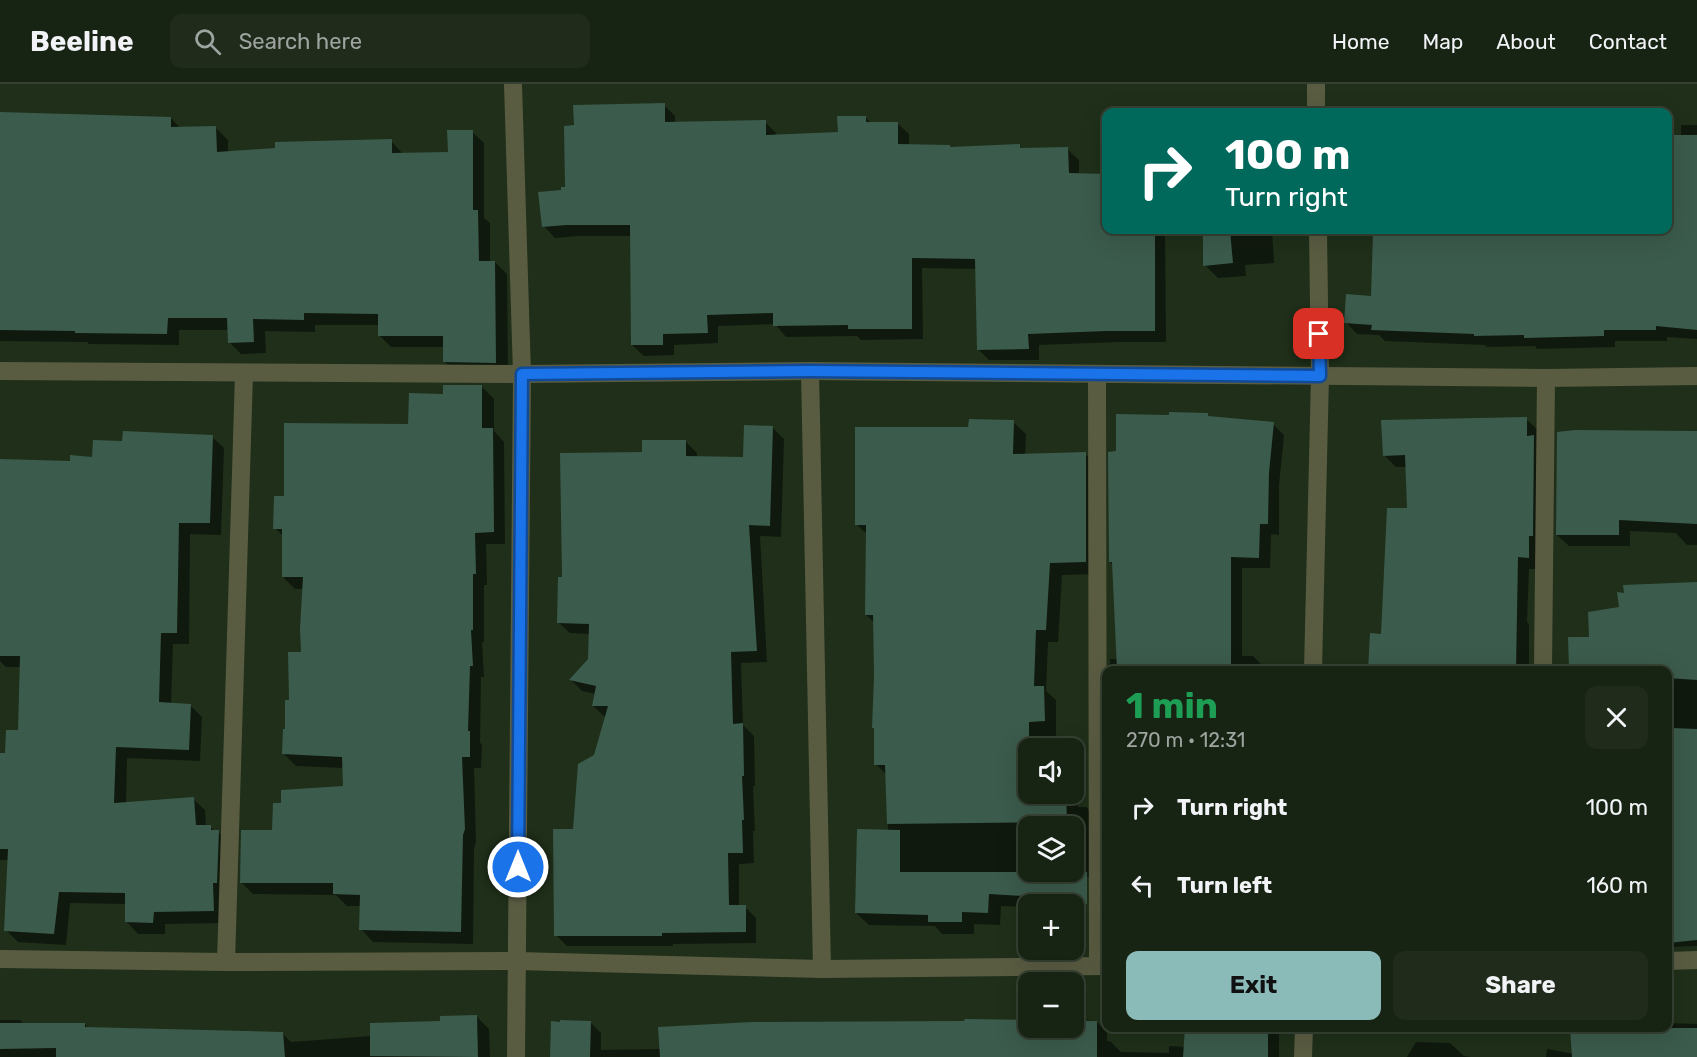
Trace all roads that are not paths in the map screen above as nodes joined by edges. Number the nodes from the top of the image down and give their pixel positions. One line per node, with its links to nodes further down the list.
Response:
1 (513, 84): 8 (street)
2 (1316, 84): 3 (street)
3 (1316, 108)
4 (1318, 234): 10 (street)
5 (0, 371): 7 (street)
6 (810, 371): 8 (street); 9 (street); 21 (street)
7 (244, 374): 8 (street); 19 (street)
8 (522, 374): 17 (street)
9 (1097, 374): 10 (street); 20 (street)
10 (1320, 376): 12 (street); 13 (street)
11 (1697, 376): 12 (street)
12 (1546, 378): 14 (street)
13 (1312, 666)
14 (1543, 666)
15 (0, 959): 19 (street)
16 (1697, 960): 18 (street)
17 (517, 961): 19 (street); 21 (street); 23 (street)
18 (1672, 961)
19 (226, 962)
20 (1102, 966): 21 (street)
21 (822, 969)
22 (1304, 1032): 24 (street)
23 (516, 1057)
24 (1303, 1057)

